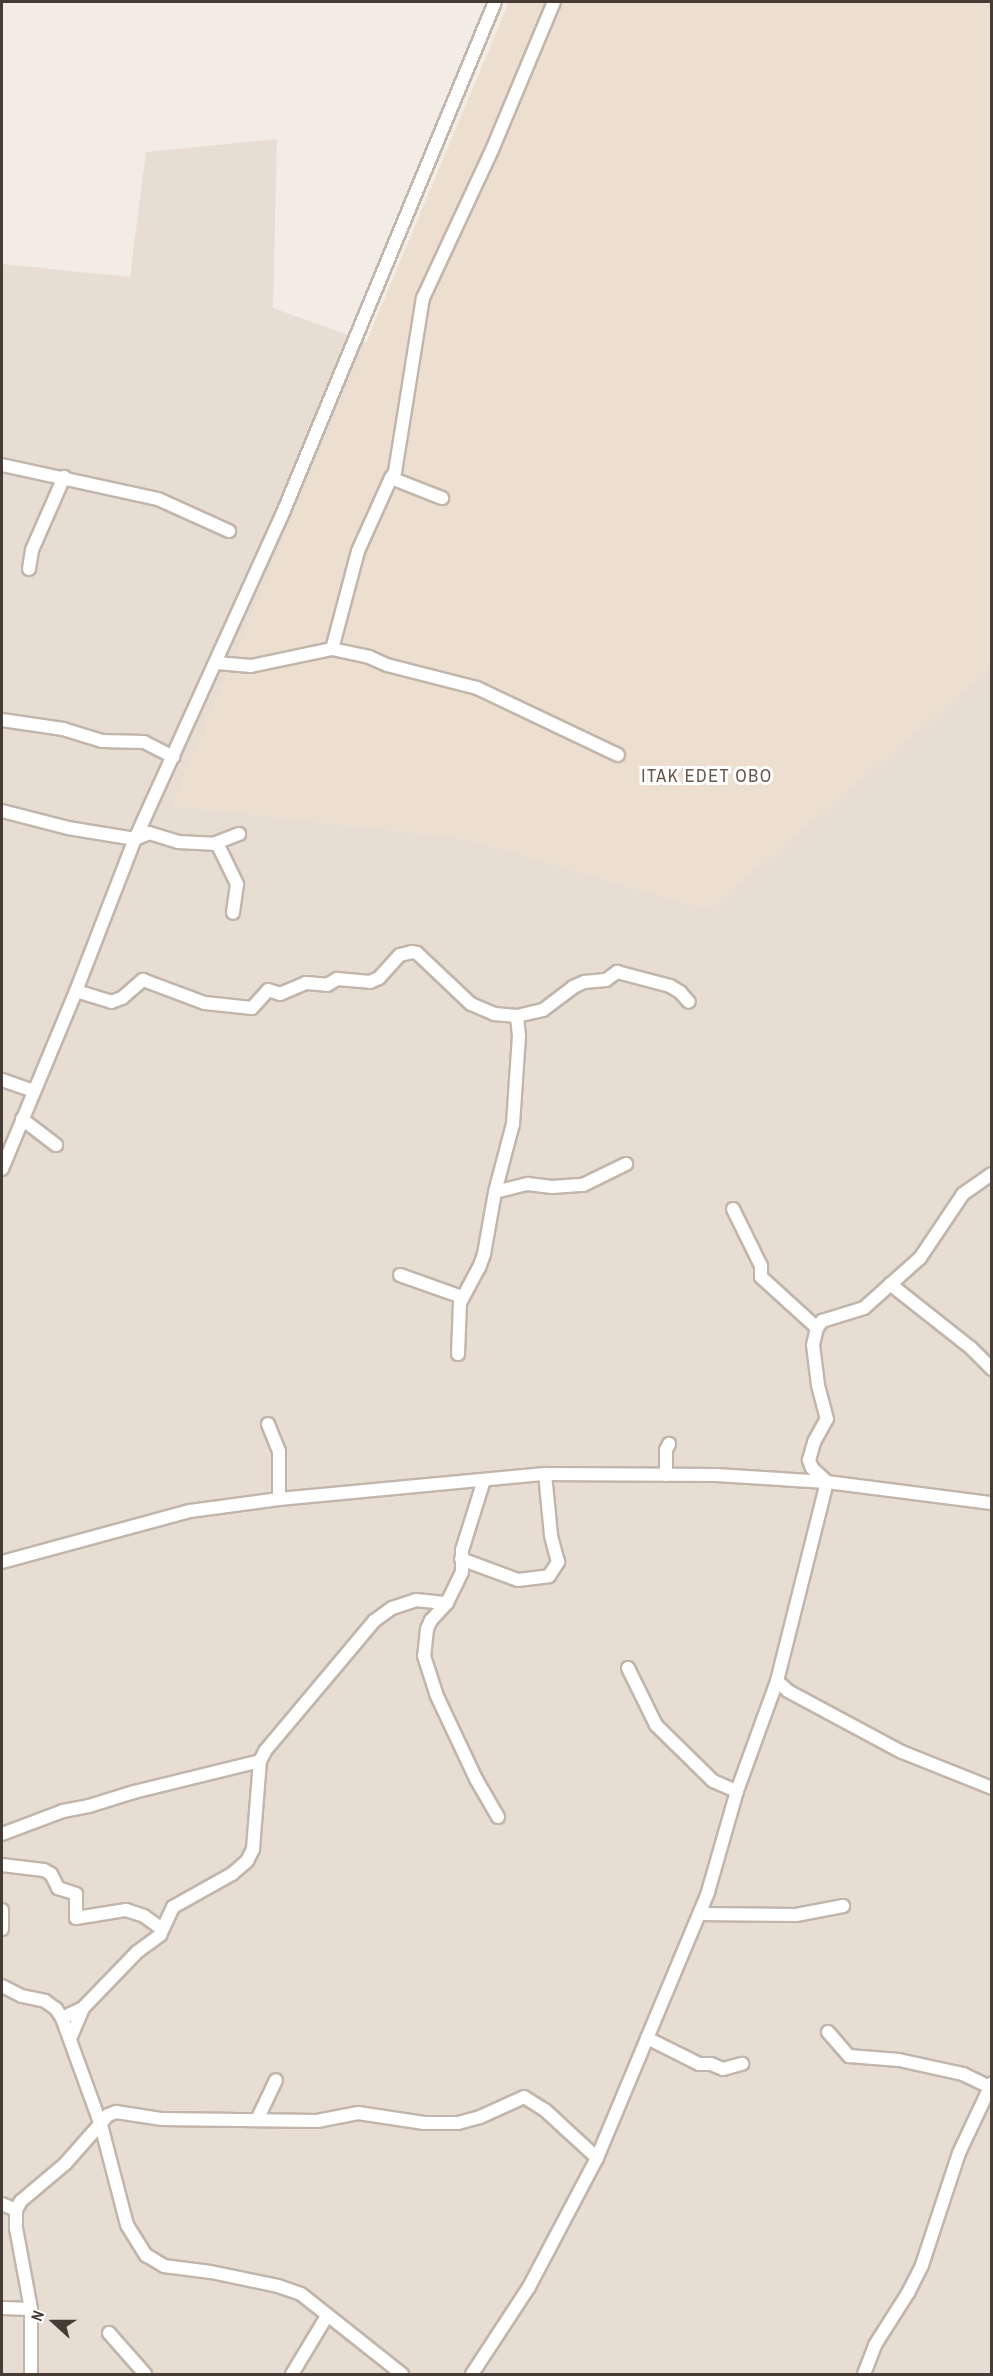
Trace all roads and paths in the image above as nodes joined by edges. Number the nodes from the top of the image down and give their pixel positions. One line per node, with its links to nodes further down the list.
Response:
1 (495, 2): 10 (street)
2 (554, 2): 5 (street)
3 (2, 465): 4 (street)
4 (64, 477): 7 (street); 8 (street)
5 (391, 478): 6 (street); 9 (street)
6 (442, 498)
7 (229, 531)
8 (29, 569)
9 (332, 649): 10 (street); 12 (street)
10 (217, 663): 13 (street)
11 (2, 720): 13 (street)
12 (618, 755)
13 (173, 757): 16 (street)
14 (2, 811): 16 (street)
15 (239, 834): 17 (street)
16 (135, 839): 17 (street); 19 (street)
17 (217, 843): 18 (street)
18 (233, 913)
19 (76, 991): 21 (street); 23 (street)
20 (689, 1002): 21 (street)
21 (517, 1016): 29 (street)
22 (2, 1080): 23 (street)
23 (34, 1091): 24 (street)
24 (22, 1119): 25 (street); 27 (street)
25 (56, 1145)
26 (626, 1164): 29 (street)
27 (2, 1169)
28 (992, 1174): 32 (street)
29 (495, 1192): 33 (street)
30 (733, 1209): 34 (street)
31 (400, 1275): 33 (street)
32 (890, 1284): 34 (street); 36 (street)
33 (462, 1297): 35 (street)
34 (817, 1328): 42 (street)
35 (458, 1354)
36 (992, 1369)
37 (268, 1424): 43 (street)
38 (669, 1444): 40 (street)
39 (545, 1474): 40 (street); 41 (street); 45 (street)
40 (666, 1475): 42 (street)
41 (484, 1480): 43 (street); 45 (street)
42 (827, 1482): 44 (street); 49 (street)
43 (279, 1499): 46 (street)
44 (992, 1503)
45 (461, 1559): 47 (street)
46 (2, 1562)
47 (447, 1603): 50 (street); 53 (street)
48 (628, 1668): 52 (street)
49 (777, 1680): 51 (street); 52 (street)
50 (260, 1761): 54 (street); 60 (street)
51 (992, 1788)
52 (737, 1791): 58 (street)
53 (498, 1817)
54 (2, 1834)
55 (2, 1865): 60 (street)
56 (843, 1906): 58 (street)
57 (2, 1910): 59 (street)
58 (699, 1914): 65 (street)
59 (2, 1929)
60 (162, 1929): 62 (street)
61 (2, 1986): 63 (street)
62 (83, 2008): 63 (street); 66 (street)
63 (62, 2018): 66 (street)
64 (828, 2032): 69 (street)
65 (647, 2038): 67 (street); 72 (street)
66 (70, 2039): 71 (street)
67 (742, 2064)
68 (276, 2080): 70 (street)
69 (991, 2085): 84 (street)
70 (257, 2120): 71 (street); 72 (street)
71 (101, 2125): 74 (street); 77 (street)
72 (597, 2158): 83 (street)
73 (2, 2204): 74 (street)
74 (16, 2210): 76 (street)
75 (2, 2308): 76 (street)
76 (31, 2309): 79 (street)
77 (327, 2316): 81 (street); 82 (street)
78 (109, 2333): 80 (street)
79 (31, 2374)
80 (145, 2374)
81 (292, 2374)
82 (402, 2374)
83 (472, 2374)
84 (864, 2374)

